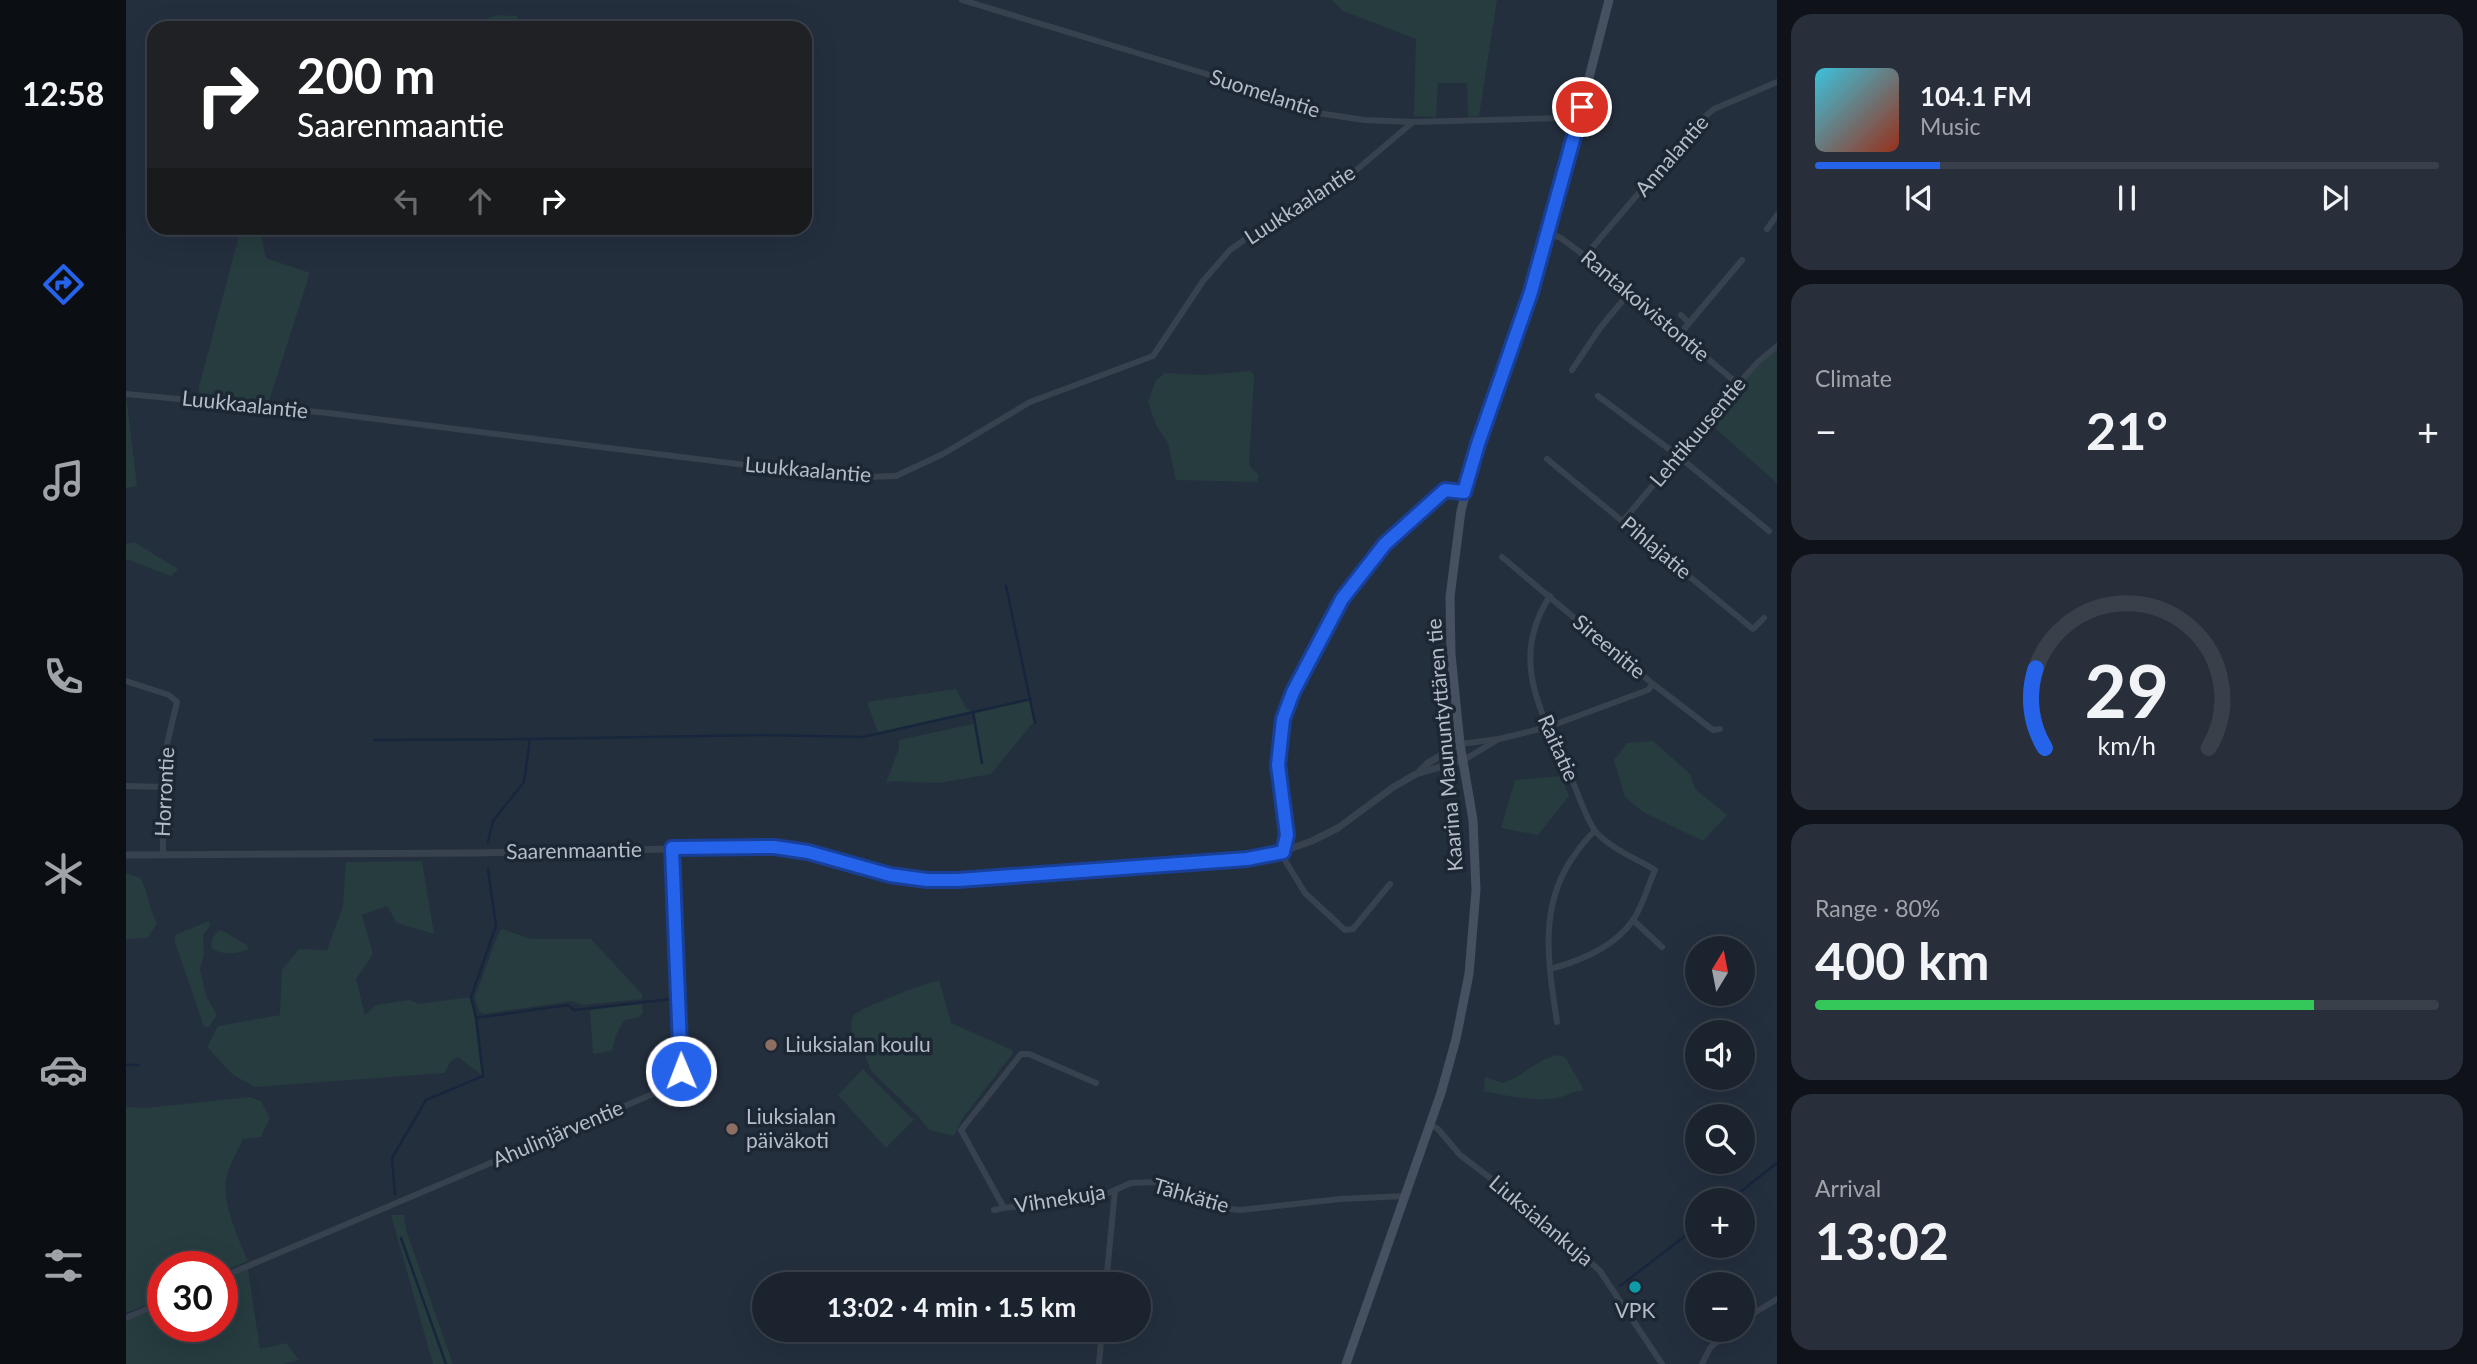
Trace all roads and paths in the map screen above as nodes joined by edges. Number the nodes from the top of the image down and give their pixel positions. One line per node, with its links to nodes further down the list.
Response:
1 (962, 0): 5 (street, Suomelantie)
2 (1609, 0): 4 (main road, Kaarina Maununtyttären tie)
3 (1777, 82): 9 (street, Annalantie)
4 (1578, 120): 5 (street, Suomelantie); 8 (main road, Kaarina Maununtyttären tie)
5 (1413, 122): 18 (street, Luukkaalantie)
6 (1777, 215): 7 (street)
7 (1767, 229)
8 (1549, 233): 9 (street, Rantakoivistontie); 22 (main road, Kaarina Maununtyttären tie)
9 (1586, 256): 11 (street, Rantakoivistontie)
10 (1742, 260): 13 (street)
11 (1629, 293): 14 (street, Rantakoivistontie); 16 (street)
12 (1681, 315): 13 (street)
13 (1689, 323): 14 (street)
14 (1679, 335): 17 (street, Rantakoivistontie)
15 (1777, 346): 17 (street, Lehtikuusentie)
16 (1572, 370)
17 (1738, 384): 20 (street, Lehtikuusentie)
18 (126, 394)
19 (1598, 396): 20 (street)
20 (1677, 455): 23 (street, Lehtikuusentie); 24 (street)
21 (1546, 459): 23 (street, Pihlajatie)
22 (1464, 492): 33 (main road, Kaarina Maununtyttären tie); 40 (street)
23 (1623, 521): 27 (street, Pihlajatie)
24 (1769, 531)
25 (1502, 556): 26 (street, Sireenitie)
26 (1550, 596): 29 (street, Sireenitie); 30 (street, Raitatie)
27 (1764, 618)
28 (126, 681): 37 (street, Horrontie)
29 (1653, 684): 30 (street); 31 (street, Sireenitie)
30 (1548, 727): 32 (street); 38 (street, Raitatie)
31 (1720, 729)
32 (1499, 739): 33 (street); 34 (street)
33 (1460, 744): 34 (main road, Kaarina Maununtyttären tie); 35 (street, Saarenmaantie)
34 (1464, 760): 35 (street, Saarenmaantie); 49 (main road, Kaarina Maununtyttären tie)
35 (1416, 775): 40 (street, Saarenmaantie)
36 (126, 786): 37 (street)
37 (162, 787): 42 (street, Horrontie)
38 (1595, 831): 44 (street); 46 (street)
39 (672, 848): 40 (street, Saarenmaantie); 42 (street, Saarenmaantie); 54 (street, Ahulinjärventie)
40 (1283, 852): 43 (street)
41 (126, 855): 42 (street, Saarenmaantie)
42 (163, 855)
43 (1390, 884)
44 (1633, 920): 45 (street); 46 (street)
45 (1662, 947)
46 (1550, 970): 47 (street)
47 (1558, 1022)
48 (1096, 1083): 52 (street, Vihnekuja)
49 (1431, 1125): 51 (main road, Kaarina Maununtyttären tie); 64 (street, Liuksialankuja)
50 (1115, 1190): 51 (street, Tähkätie); 52 (street, Vihnekuja); 55 (street)
51 (1405, 1196): 63 (main road, Kaarina Maununtyttären tie)
52 (1004, 1208): 53 (street, Vihnekuja)
53 (993, 1210)
54 (238, 1270)
55 (1107, 1272)
56 (1777, 1299): 58 (street)
57 (147, 1309): 59 (street)
58 (1755, 1313)
59 (126, 1318)
60 (1101, 1342): 62 (street)
61 (1716, 1342): 65 (street)
62 (1100, 1364)
63 (1346, 1364)
64 (1662, 1364)
65 (1702, 1364)

